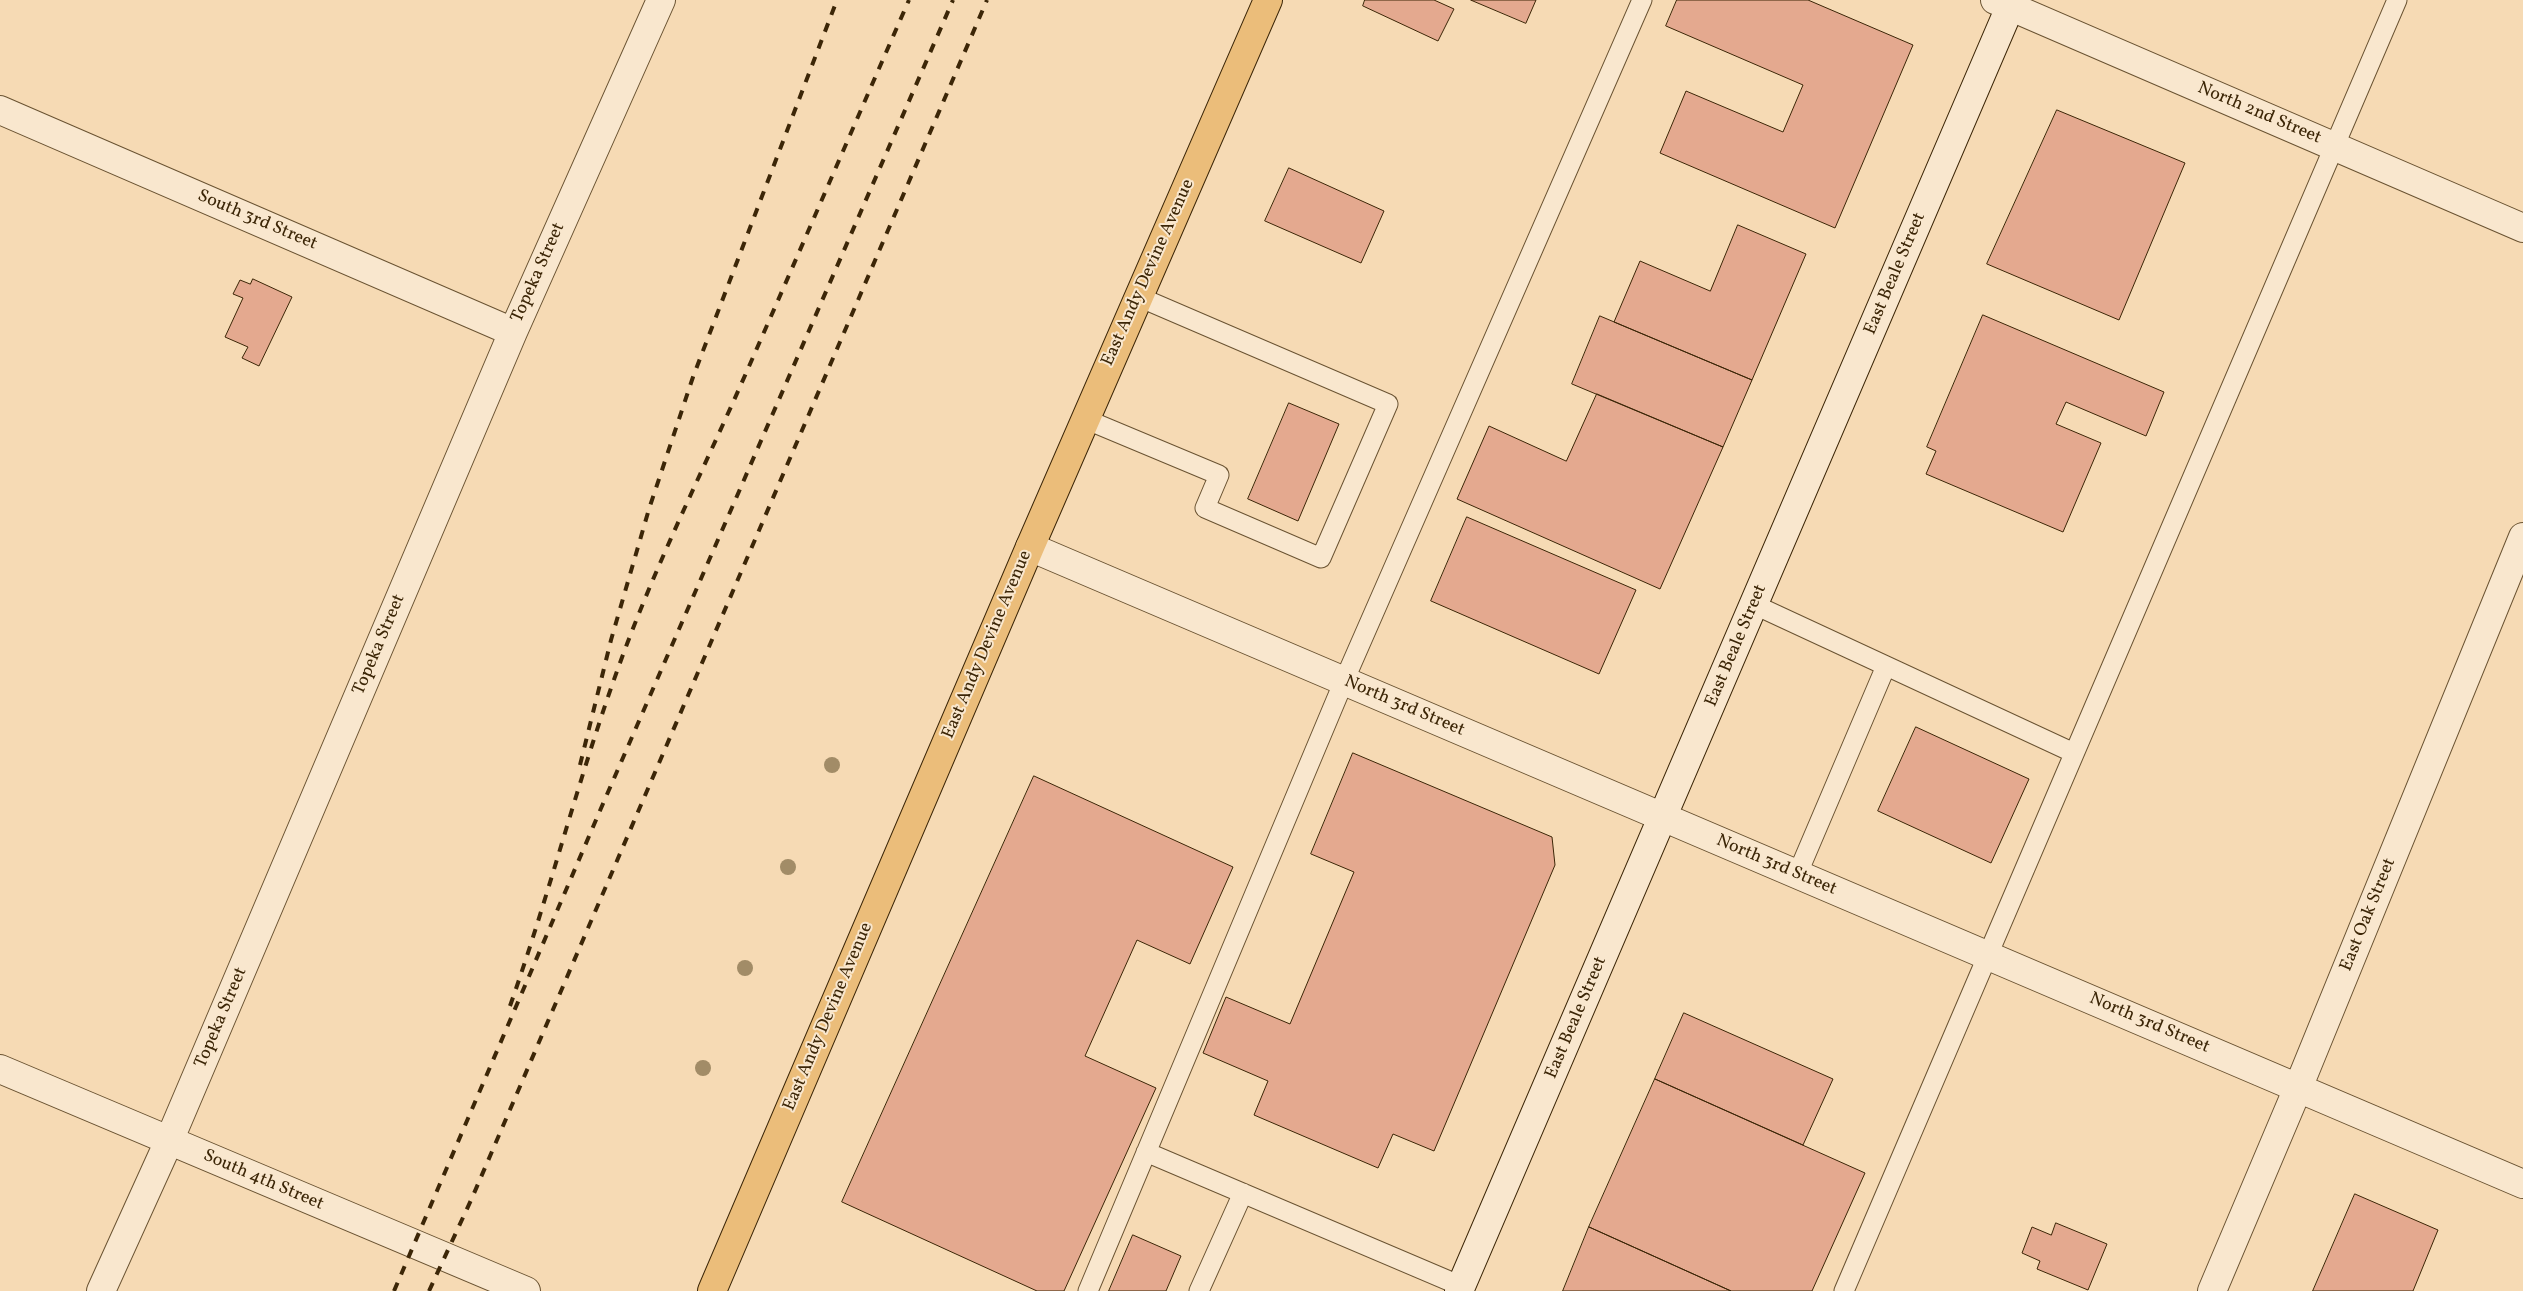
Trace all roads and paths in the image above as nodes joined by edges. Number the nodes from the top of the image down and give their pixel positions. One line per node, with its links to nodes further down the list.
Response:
1 (661, 0): 10 (street, Topeka Street)
2 (1268, 0): 9 (main road, East Andy Devine Avenue)
3 (1642, 0): 16 (lane)
4 (2397, 0): 7 (lane)
5 (2006, 2): 7 (street, North 2nd Street); 14 (street, East Beale Street)
6 (0, 110): 10 (street, South 3rd Street)
7 (2335, 147): 8 (street, North 2nd Street); 17 (lane)
8 (2523, 228)
9 (1139, 297): 11 (main road, East Andy Devine Avenue); 11 (lane)
10 (513, 332): 23 (street, Topeka Street)
11 (1085, 420): 13 (main road, East Andy Devine Avenue)
12 (2523, 537): 22 (street, East Oak Street)
13 (1030, 547): 16 (street, North 3rd Street); 30 (main road, East Andy Devine Avenue)
14 (1755, 605): 15 (lane); 18 (street, East Beale Street)
15 (1886, 666): 17 (lane); 19 (lane)
16 (1344, 681): 18 (street, North 3rd Street); 24 (lane)
17 (2074, 753): 20 (lane)
18 (1663, 818): 19 (street, North 3rd Street); 27 (street, East Beale Street)
19 (1797, 875): 20 (street, North 3rd Street)
20 (1987, 955): 22 (street, North 3rd Street); 33 (lane)
21 (0, 1069): 23 (street, South 4th Street)
22 (2298, 1088): 25 (street, North 3rd Street); 34 (street, East Oak Street)
23 (169, 1141): 28 (street, Topeka Street); 29 (street, South 4th Street)
24 (1146, 1152): 26 (lane); 31 (lane)
25 (2523, 1184)
26 (1243, 1193): 27 (lane); 32 (lane)
27 (1460, 1288)
28 (101, 1291)
29 (526, 1291)
30 (712, 1291)
31 (1088, 1291)
32 (1199, 1291)
33 (1844, 1291)
34 (2212, 1291)

